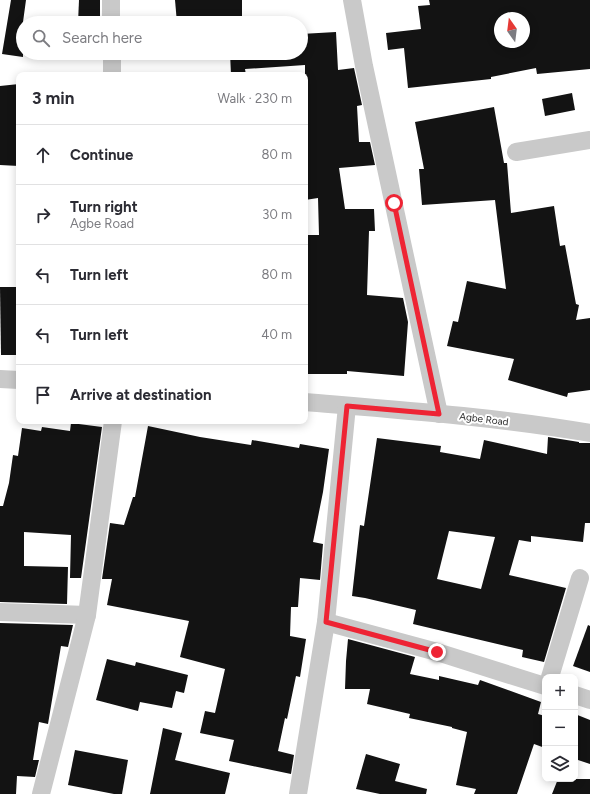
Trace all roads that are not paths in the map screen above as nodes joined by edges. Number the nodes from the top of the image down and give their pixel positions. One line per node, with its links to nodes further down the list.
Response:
1 (111, 0): 3 (street)
2 (352, 0): 12 (street)
3 (111, 16)
4 (112, 60): 5 (street)
5 (112, 72)
6 (590, 140): 7 (street)
7 (516, 152)
8 (0, 379): 9 (street)
9 (16, 380)
10 (308, 402): 11 (street, Agbe Road)
11 (347, 406): 12 (street, Agbe Road); 18 (street)
12 (439, 414): 14 (street, Agbe Road)
13 (113, 424): 17 (street)
14 (590, 433)
15 (580, 578): 19 (street)
16 (0, 612): 17 (street)
17 (87, 615): 23 (street)
18 (326, 622): 20 (street); 24 (street)
19 (551, 674)
20 (542, 685)
21 (578, 696): 22 (street)
22 (590, 700)
23 (42, 794)
24 (298, 794)

